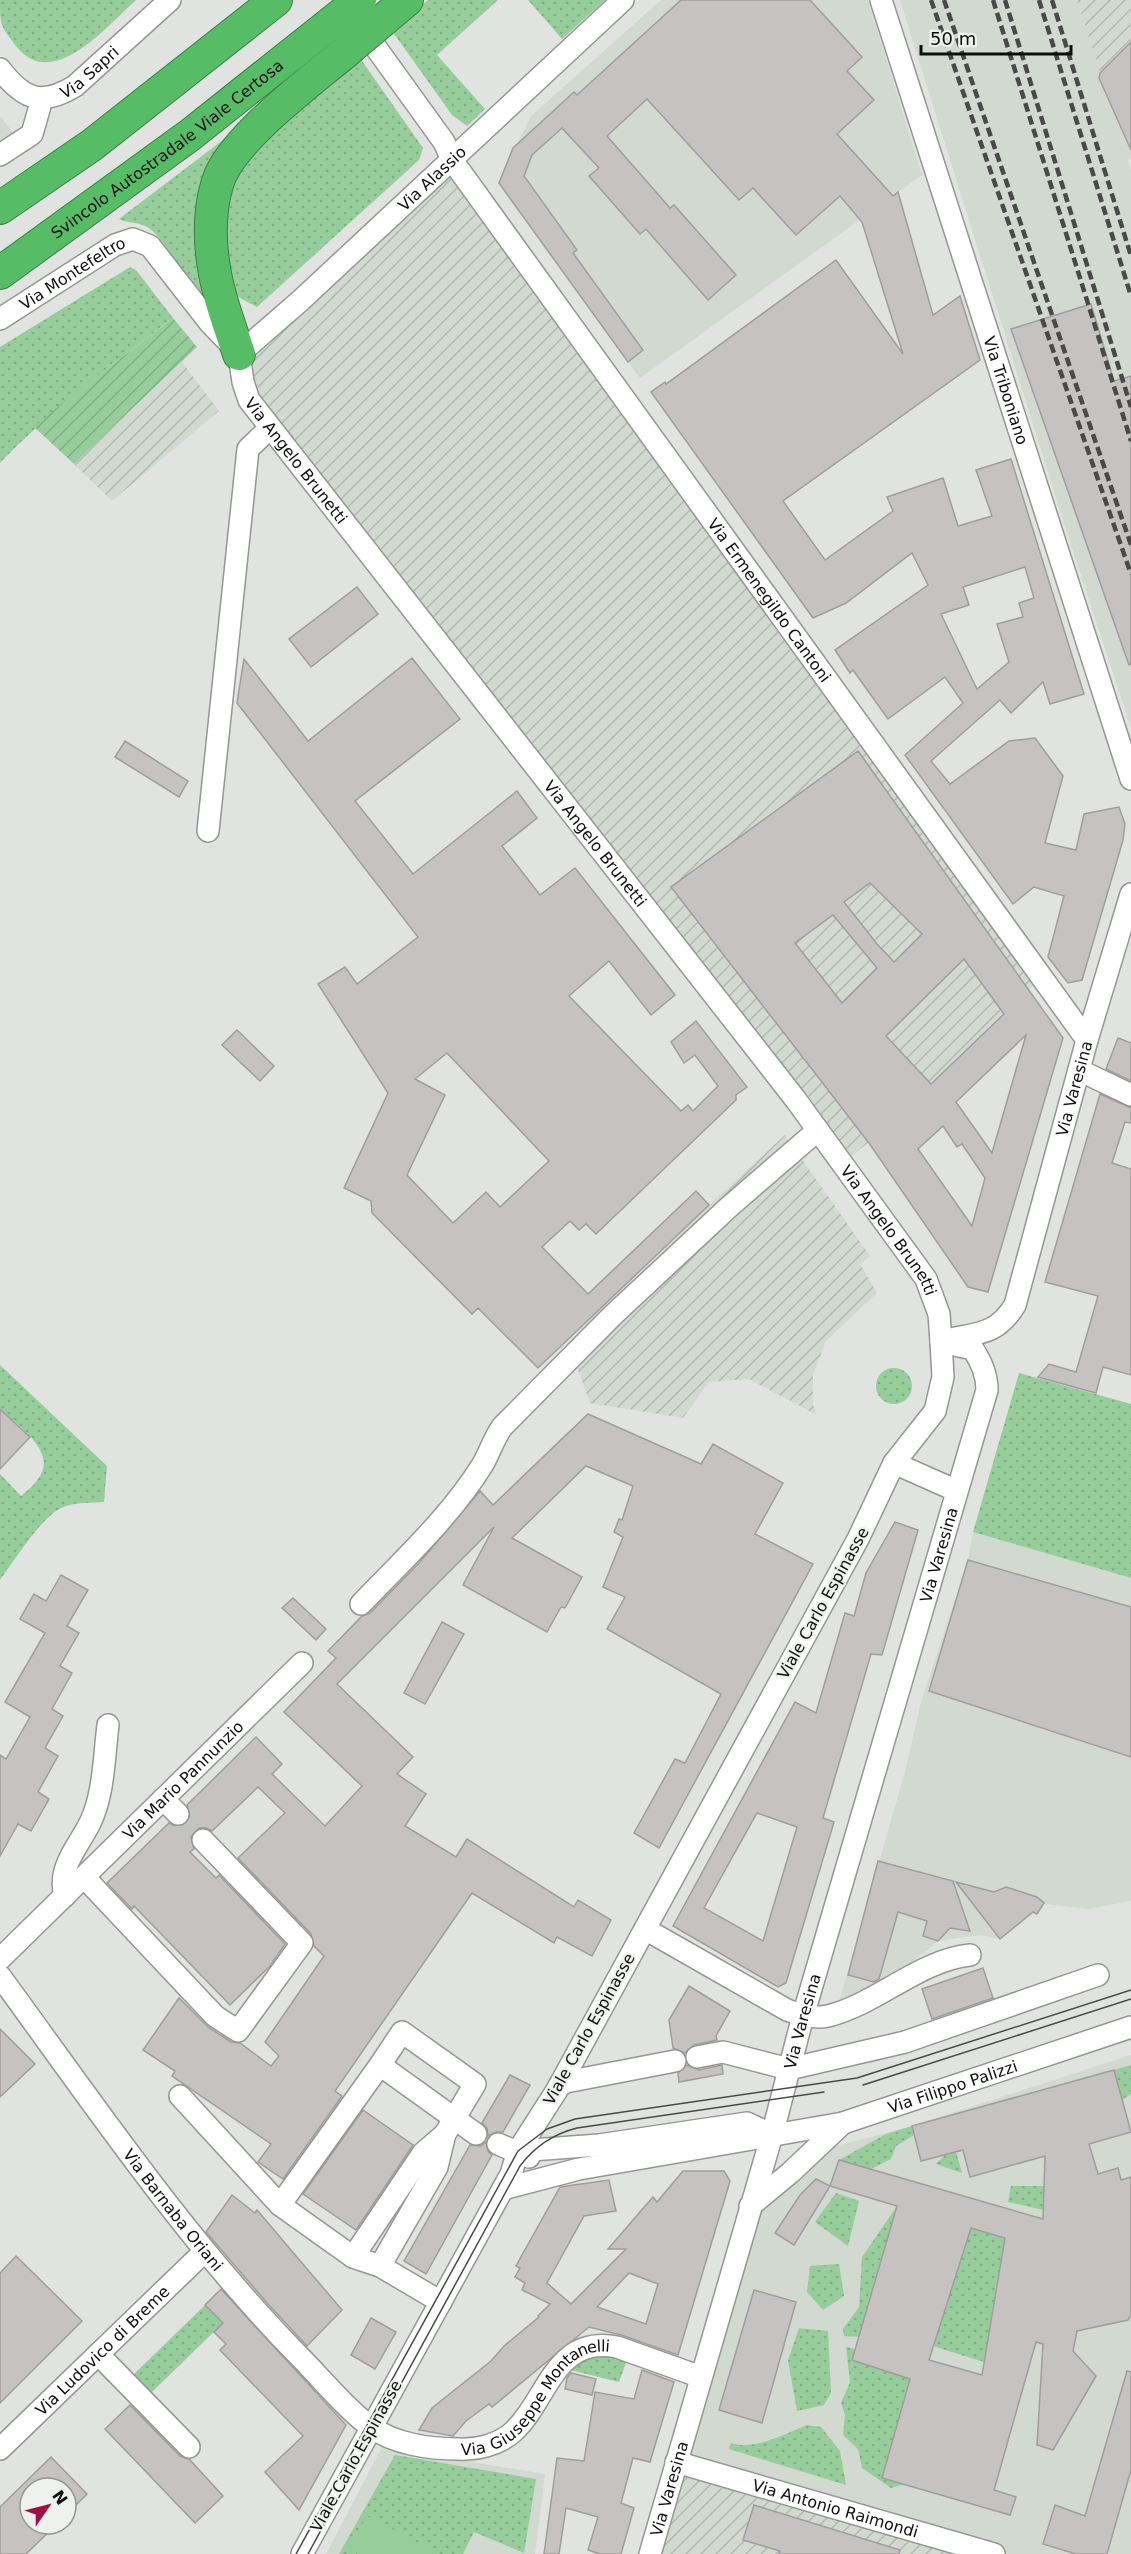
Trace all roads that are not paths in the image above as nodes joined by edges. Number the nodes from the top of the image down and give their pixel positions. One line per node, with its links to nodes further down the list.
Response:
1 (170, 0): 9 (street, Via Sapri)
2 (276, 0): 12 (highway)
3 (360, 0): 13 (highway, Svincolo Autostradale Viale Certosa, bridge)
4 (407, 0): 7 (highway)
5 (623, 0): 11 (street, Via Alassio)
6 (881, 0): 17 (street, Via Triboniano)
7 (369, 38): 11 (street); 15 (highway)
8 (0, 69): 9 (street, Via Sapri)
9 (42, 99): 10 (street)
10 (0, 155)
11 (452, 160): 15 (street, Via Alassio); 20 (street, Via Ermenegildo Cantoni)
12 (0, 208)
13 (0, 273)
14 (0, 319): 15 (street, Via Montefeltro)
15 (239, 354): 16 (street, Via Angelo Brunetti)
16 (270, 428): 18 (street, Via Angelo Brunetti); 23 (street, Via Angelo Brunetti)
17 (1131, 779)
18 (208, 831)
19 (1131, 894): 20 (street, Via Varesina)
20 (1087, 1040): 21 (street, Via Varesina)
21 (1079, 1070): 22 (street); 24 (street, Via Varesina)
22 (1131, 1095)
23 (818, 1130): 24 (street, Via Angelo Brunetti); 27 (street)
24 (941, 1342): 25 (street, Via Angelo Brunetti); 26 (street, Via Varesina)
25 (894, 1463): 26 (street); 33 (street, Viale Carlo Espinasse)
26 (957, 1491): 38 (street, Via Varesina)
27 (361, 1604)
28 (302, 1663): 31 (street, Via Mario Pannunzio)
29 (108, 1725): 32 (street)
30 (203, 1840): 31 (street)
31 (84, 1877): 32 (street, Via Mario Pannunzio)
32 (65, 1896): 35 (street, Via Mario Pannunzio)
33 (645, 1929): 38 (street); 44 (street, Viale Carlo Espinasse)
34 (970, 1955): 38 (street)
35 (0, 1959)
36 (0, 1976): 56 (street, Via Barnaba Oriani)
37 (1098, 1976): 43 (street)
38 (803, 2016): 43 (street, Via Varesina)
39 (1131, 2027): 46 (street, Via Filippo Palizzi)
40 (696, 2057): 43 (street)
41 (675, 2061): 44 (street)
42 (380, 2065): 47 (street); 47 (street); 54 (street)
43 (789, 2069): 49 (street, Via Varesina)
44 (559, 2086): 51 (street, Viale Carlo Espinasse)
45 (180, 2096): 54 (street)
46 (843, 2123): 49 (street, Via Filippo Palizzi); 55 (street)
47 (449, 2126): 48 (street); 57 (street); 58 (street)
48 (476, 2134)
49 (772, 2135): 51 (street); 52 (street, Via Filippo Palizzi); 55 (street, Via Varesina)
50 (498, 2144): 51 (street, Via Filippo Palizzi)
51 (518, 2151): 52 (street, Via Filippo Palizzi); 53 (street, Viale Carlo Espinasse)
52 (579, 2169): 53 (street, Via Filippo Palizzi)
53 (503, 2188): 59 (street, Viale Carlo Espinasse)
54 (280, 2205): 57 (street)
55 (750, 2206): 61 (street, Via Varesina)
56 (205, 2251): 60 (street, Via Ludovico di Breme); 62 (street, Via Barnaba Oriani)
57 (353, 2257): 58 (street)
58 (380, 2266): 59 (street)
59 (441, 2302): 62 (street, Viale Carlo Espinasse)
60 (99, 2354): 63 (street); 64 (street, Via Ludovico di Breme)
61 (701, 2377): 62 (street, Via Giuseppe Montanelli); 65 (street, Via Varesina)
62 (370, 2427): 66 (street, Viale Carlo Espinasse)
63 (189, 2447)
64 (1, 2448)
65 (676, 2462): 67 (street, Via Varesina); 68 (street, Via Antonio Raimondi)
66 (302, 2554)
67 (650, 2554)
68 (994, 2554)

